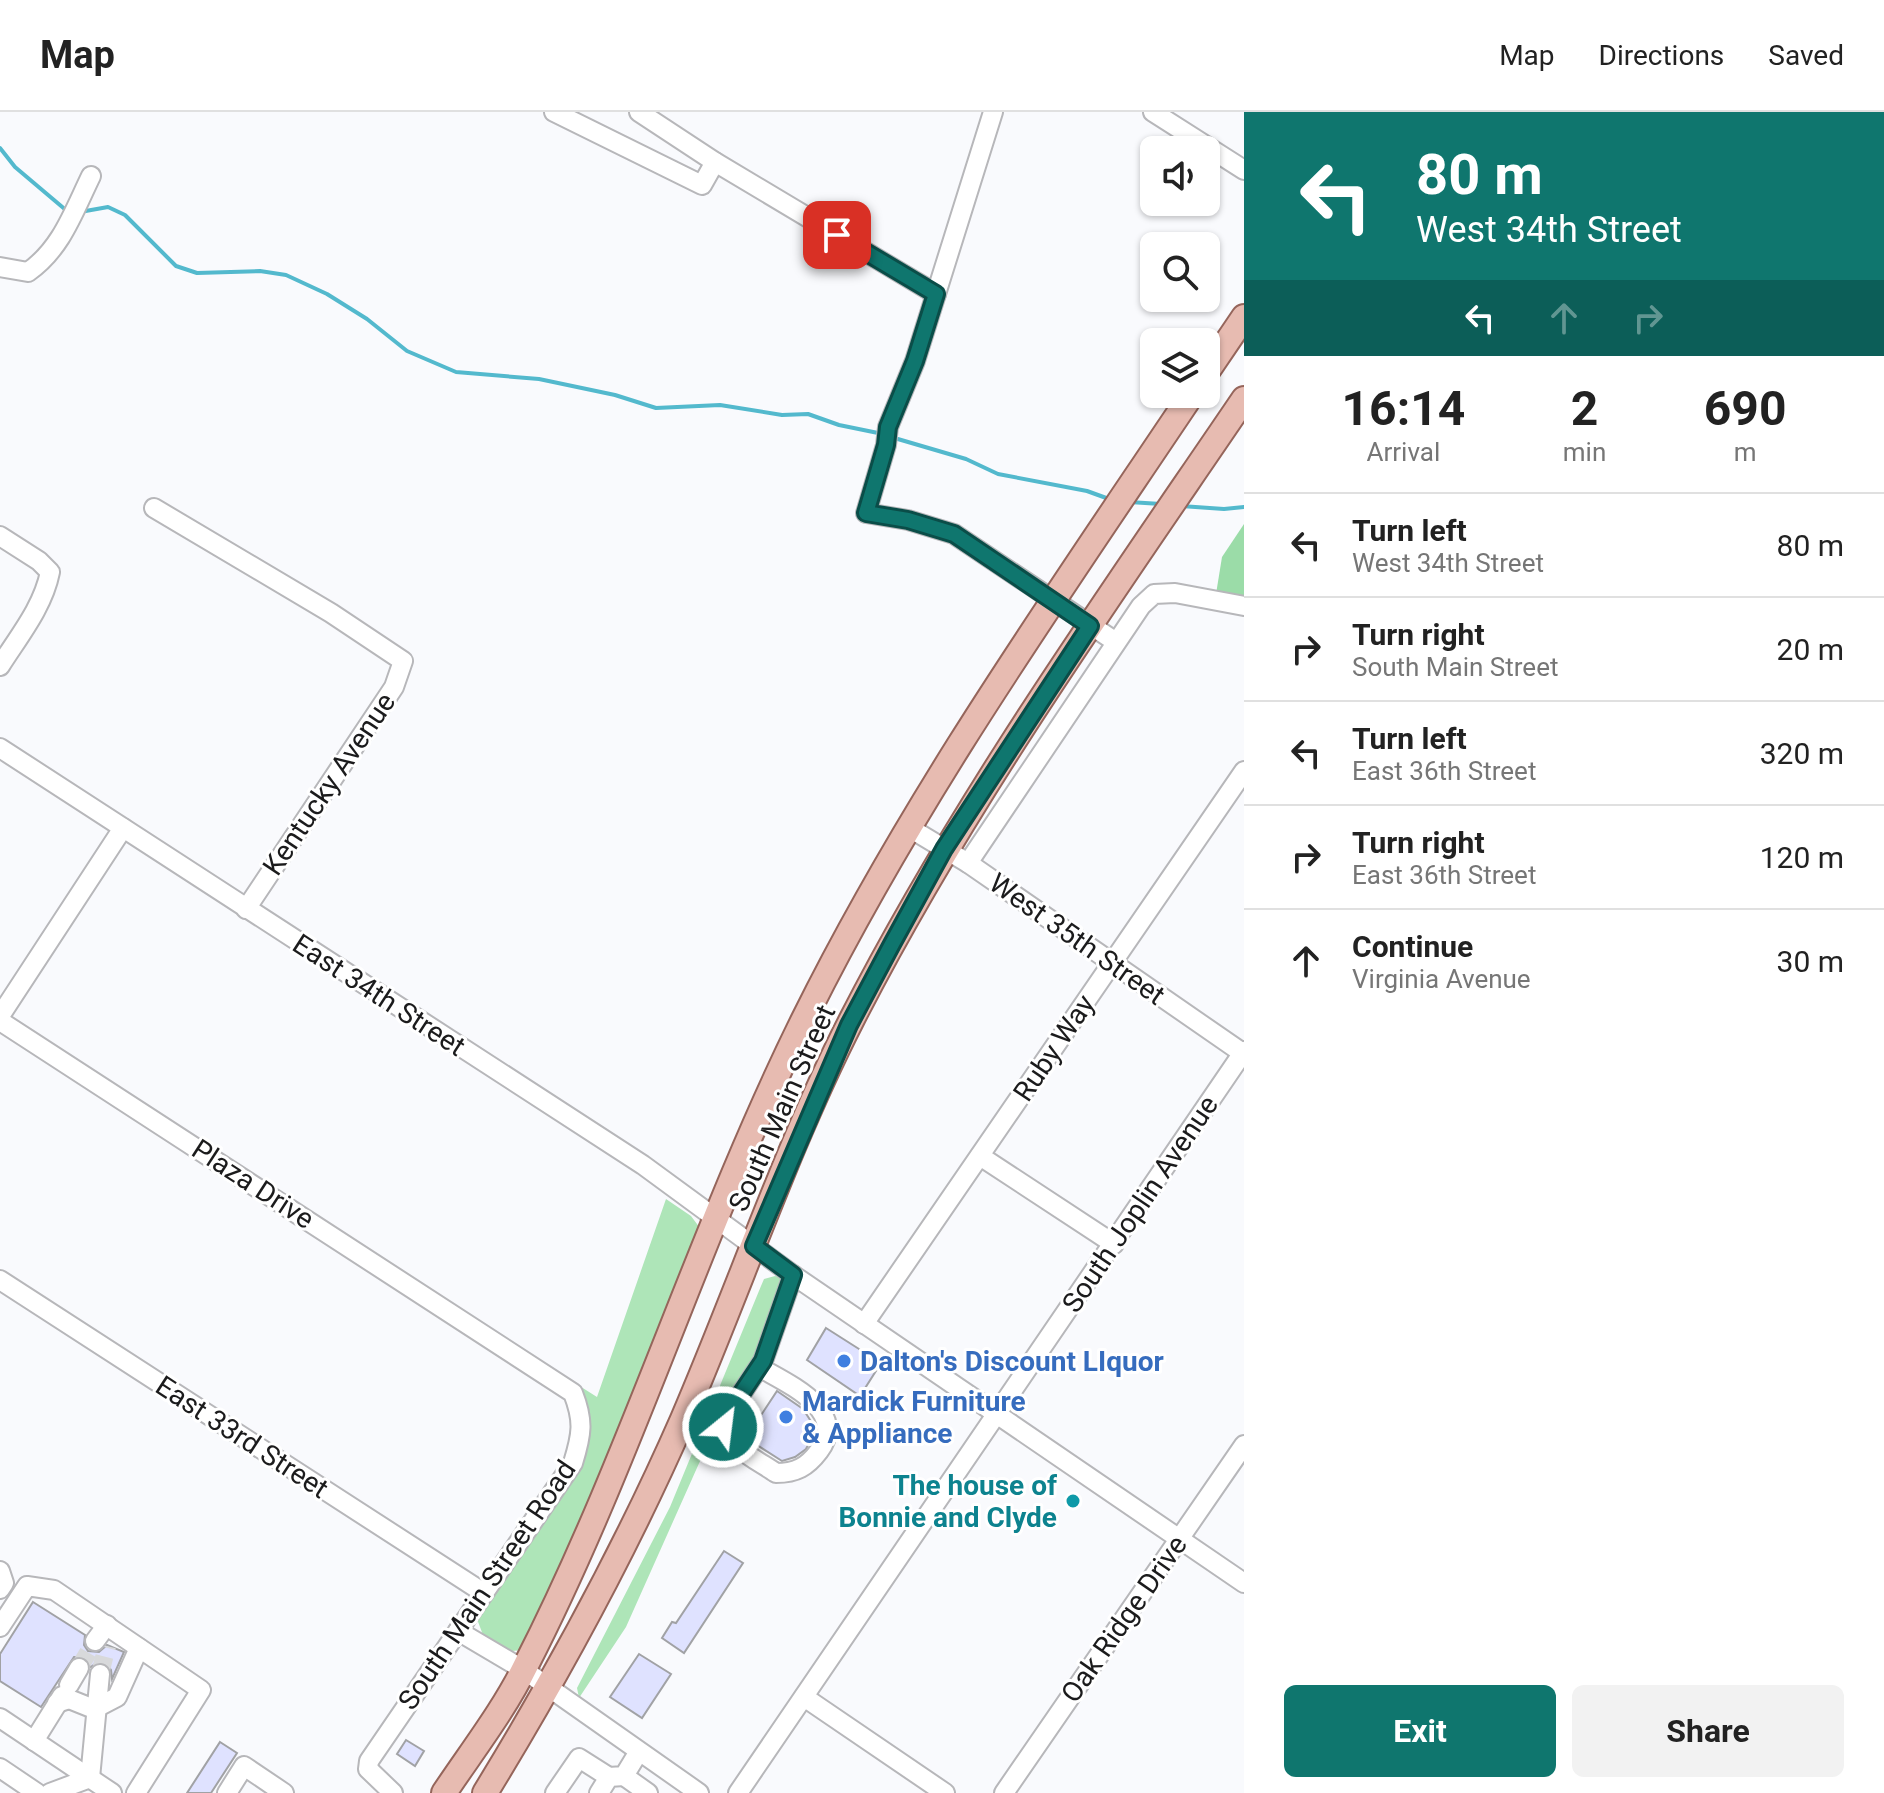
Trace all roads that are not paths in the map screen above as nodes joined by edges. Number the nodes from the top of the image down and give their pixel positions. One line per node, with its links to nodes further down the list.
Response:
1 (554, 112): 5 (street)
2 (639, 112): 5 (street)
3 (993, 112): 9 (street)
4 (1153, 112): 6 (street)
5 (715, 162): 9 (street)
6 (1244, 170)
7 (91, 176): 8 (street)
8 (0, 267)
9 (936, 294): 16 (street)
10 (1244, 317): 11 (main road)
11 (1220, 352)
12 (1244, 399): 18 (main road, South Main Street)
13 (1183, 408): 16 (main road, South Main Street)
14 (154, 508): 27 (street, Kentucky Avenue)
15 (0, 536): 20 (street)
16 (1054, 602): 18 (street); 23 (main road, South Main Street)
17 (1244, 606): 19 (street)
18 (1090, 626): 19 (street); 25 (main road, South Main Street)
19 (1116, 642): 26 (street)
20 (0, 666)
21 (0, 748): 24 (street, East 34th Street)
22 (1244, 772): 28 (street, Ruby Way)
23 (908, 827): 25 (street, West 35th Street); 32 (main road, South Main Street)
24 (123, 828): 27 (street, East 34th Street); 29 (street)
25 (944, 849): 26 (street, West 35th Street); 34 (main road, South Main Street)
26 (968, 863): 28 (street, West 35th Street)
27 (246, 909): 32 (street, East 34th Street)
28 (1112, 963): 30 (street, West 35th Street); 31 (street, Ruby Way)
29 (0, 1018): 38 (street, Plaza Drive)
30 (1244, 1053): 33 (street, South Joplin Avenue)
31 (980, 1156): 33 (street); 37 (street, Ruby Way)
32 (715, 1219): 34 (street, East 34th Street); 51 (main road, South Main Street)
33 (1114, 1244): 40 (street, South Joplin Avenue)
34 (754, 1246): 35 (street, East 34th Street); 53 (main road, South Main Street)
35 (793, 1275): 37 (street, East 34th Street); 39 (street)
36 (0, 1280): 46 (street, East 33rd Street)
37 (864, 1324): 40 (street, East 34th Street)
38 (505, 1348): 46 (street, South Main Street Road)
39 (759, 1367): 39 (street)
40 (998, 1415): 42 (street, East 34th Street); 55 (street, South Joplin Avenue)
41 (1244, 1445): 42 (street, Oak Ridge Drive)
42 (1179, 1539): 44 (street, East 34th Street); 77 (street, Oak Ridge Drive)
43 (0, 1571): 45 (street)
44 (1244, 1583)
45 (0, 1589)
46 (484, 1593): 48 (street, South Main Street Road)
47 (0, 1627): 49 (street)
48 (458, 1631): 51 (street); 71 (street, South Main Street Road)
49 (139, 1648): 56 (street); 68 (street)
50 (79, 1668): 54 (street)
51 (524, 1670): 53 (street); 72 (main road, South Main Street)
52 (100, 1674): 56 (street)
53 (549, 1689): 59 (street); 63 (main road, South Main Street)
54 (63, 1695): 56 (street); 58 (street)
55 (804, 1697): 75 (street, South Joplin Avenue); 76 (street)
56 (94, 1709): 61 (street)
57 (0, 1718): 58 (street)
58 (34, 1741): 61 (street)
59 (638, 1753): 62 (street); 64 (street)
60 (0, 1768): 65 (street)
61 (90, 1778): 66 (street); 67 (street)
62 (611, 1782): 73 (street); 74 (street)
63 (489, 1791)
64 (697, 1792)
65 (37, 1793)
66 (50, 1793)
67 (112, 1793)
68 (136, 1793)
69 (227, 1793): 70 (street)
70 (284, 1793)
71 (393, 1793)
72 (444, 1793)
73 (555, 1793)
74 (648, 1793)
75 (738, 1793)
76 (945, 1793)
77 (1004, 1793)

